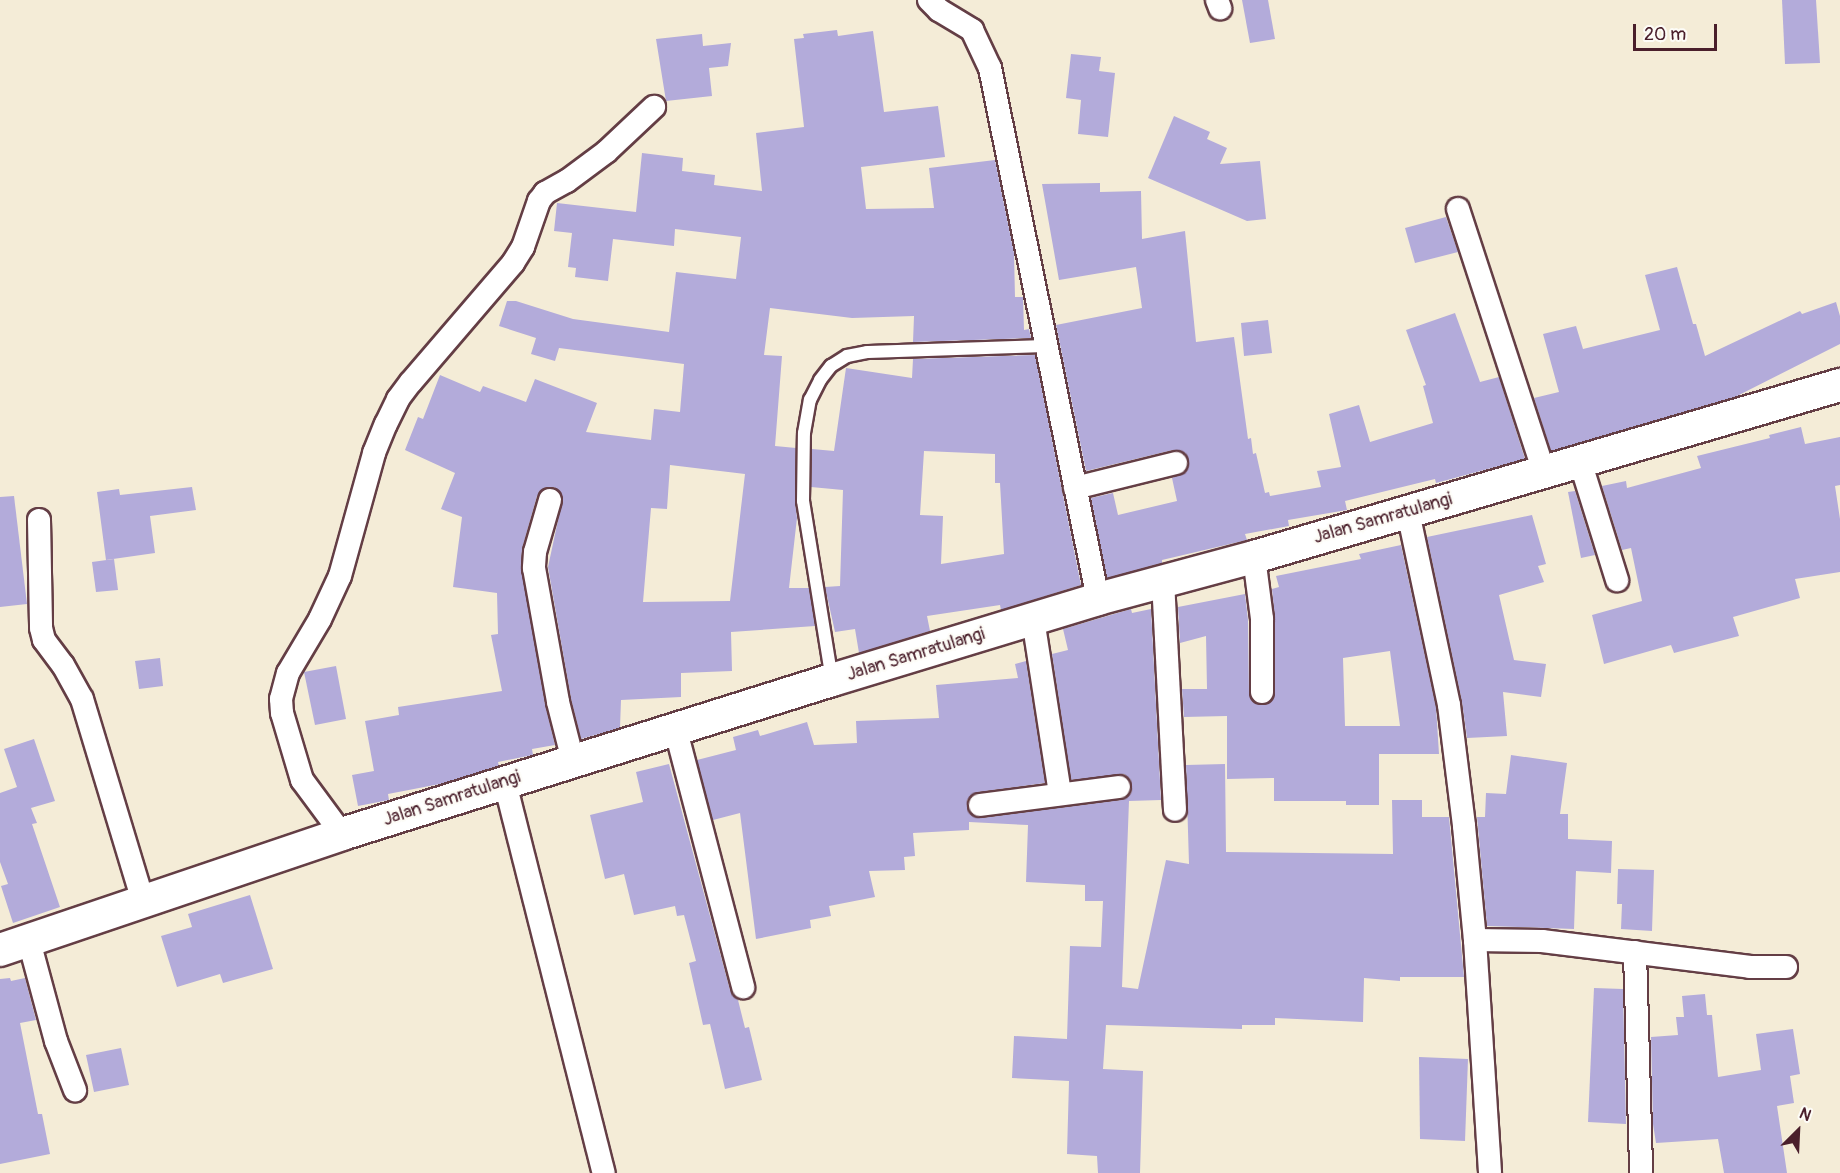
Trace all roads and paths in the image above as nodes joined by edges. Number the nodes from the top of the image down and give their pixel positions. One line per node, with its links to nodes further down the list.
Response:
1 (929, 0): 4 (street)
2 (654, 107): 27 (street)
3 (1458, 209): 8 (street)
4 (1046, 346): 9 (street); 18 (lane)
5 (1840, 385): 6 (main road, Jalan Samratulangi)
6 (1580, 461): 8 (main road, Jalan Samratulangi); 14 (street)
7 (1176, 463): 9 (street)
8 (1544, 472): 11 (main road, Jalan Samratulangi)
9 (1075, 488): 16 (street)
10 (550, 500): 21 (street)
11 (1408, 512): 13 (main road, Jalan Samratulangi); 29 (street)
12 (39, 520): 28 (street)
13 (1254, 557): 15 (main road, Jalan Samratulangi); 19 (street)
14 (1617, 580)
15 (1163, 581): 16 (main road, Jalan Samratulangi); 26 (street)
16 (1098, 599): 17 (main road, Jalan Samratulangi)
17 (1033, 619): 18 (main road, Jalan Samratulangi); 24 (street)
18 (832, 680): 20 (main road, Jalan Samratulangi)
19 (1262, 692)
20 (676, 731): 21 (main road, Jalan Samratulangi); 33 (street)
21 (573, 761): 22 (main road, Jalan Samratulangi)
22 (505, 783): 27 (main road, Jalan Samratulangi); 35 (street)
23 (1119, 787): 24 (street)
24 (1060, 794): 25 (street)
25 (980, 804)
26 (1175, 810)
27 (342, 834): 28 (main road, Jalan Samratulangi)
28 (143, 901): 30 (main road, Jalan Samratulangi)
29 (1475, 940): 31 (street); 36 (street)
30 (14, 946): 34 (street)
31 (1635, 952): 32 (street); 37 (street)
32 (1786, 967)
33 (743, 987)
34 (75, 1090)
35 (604, 1173)
36 (1490, 1173)
37 (1641, 1173)

